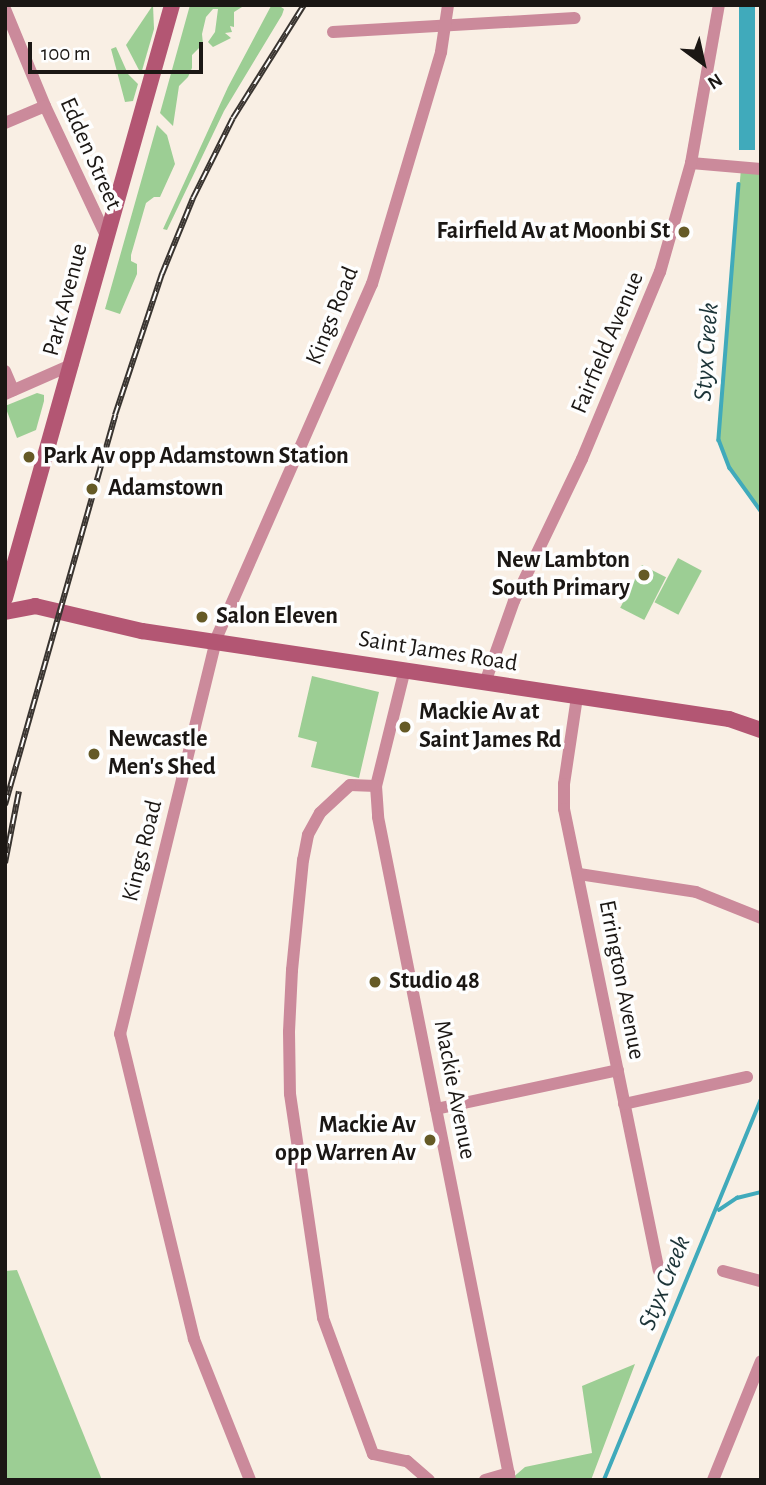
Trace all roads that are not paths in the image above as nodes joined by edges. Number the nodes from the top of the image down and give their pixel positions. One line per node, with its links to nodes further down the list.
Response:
1 (448, 5): 6 (street, Kings Road)
2 (719, 5): 10 (street, Fairfield Avenue)
3 (171, 8): 12 (main road, Park Avenue)
4 (5, 9): 8 (street, Edden Street)
5 (575, 18): 6 (street)
6 (447, 25): 7 (street); 18 (street, Kings Road)
7 (333, 32)
8 (45, 106): 9 (street); 12 (street, Edden Street)
9 (5, 124)
10 (691, 163): 11 (street); 20 (street, Fairfield Avenue)
11 (761, 169)
12 (107, 238): 13 (main road, Park Avenue)
13 (73, 364): 15 (street); 16 (main road, Park Avenue)
14 (5, 371): 15 (street)
15 (9, 392)
16 (5, 598)
17 (5, 612): 18 (main road, Saint James Road)
18 (216, 639): 19 (main road, Saint James Road); 35 (street, Kings Road)
19 (405, 668): 20 (main road, Saint James Road); 23 (street, Mackie Avenue)
20 (486, 680): 21 (main road, Saint James Road)
21 (577, 697): 22 (main road, Saint James Road); 24 (street, Errington Avenue)
22 (761, 730)
23 (376, 786): 29 (street, Mackie Avenue); 36 (street)
24 (579, 874): 25 (street); 26 (street, Errington Avenue)
25 (761, 918)
26 (618, 1070): 28 (street, Errington Avenue); 29 (street)
27 (747, 1077): 28 (street)
28 (624, 1104): 30 (street, Errington Avenue)
29 (436, 1110): 34 (street, Mackie Avenue)
30 (659, 1270)
31 (723, 1271): 32 (street)
32 (761, 1280)
33 (761, 1361): 38 (street)
34 (509, 1477): 37 (street)
35 (250, 1480)
36 (429, 1480)
37 (485, 1480)
38 (713, 1480)

